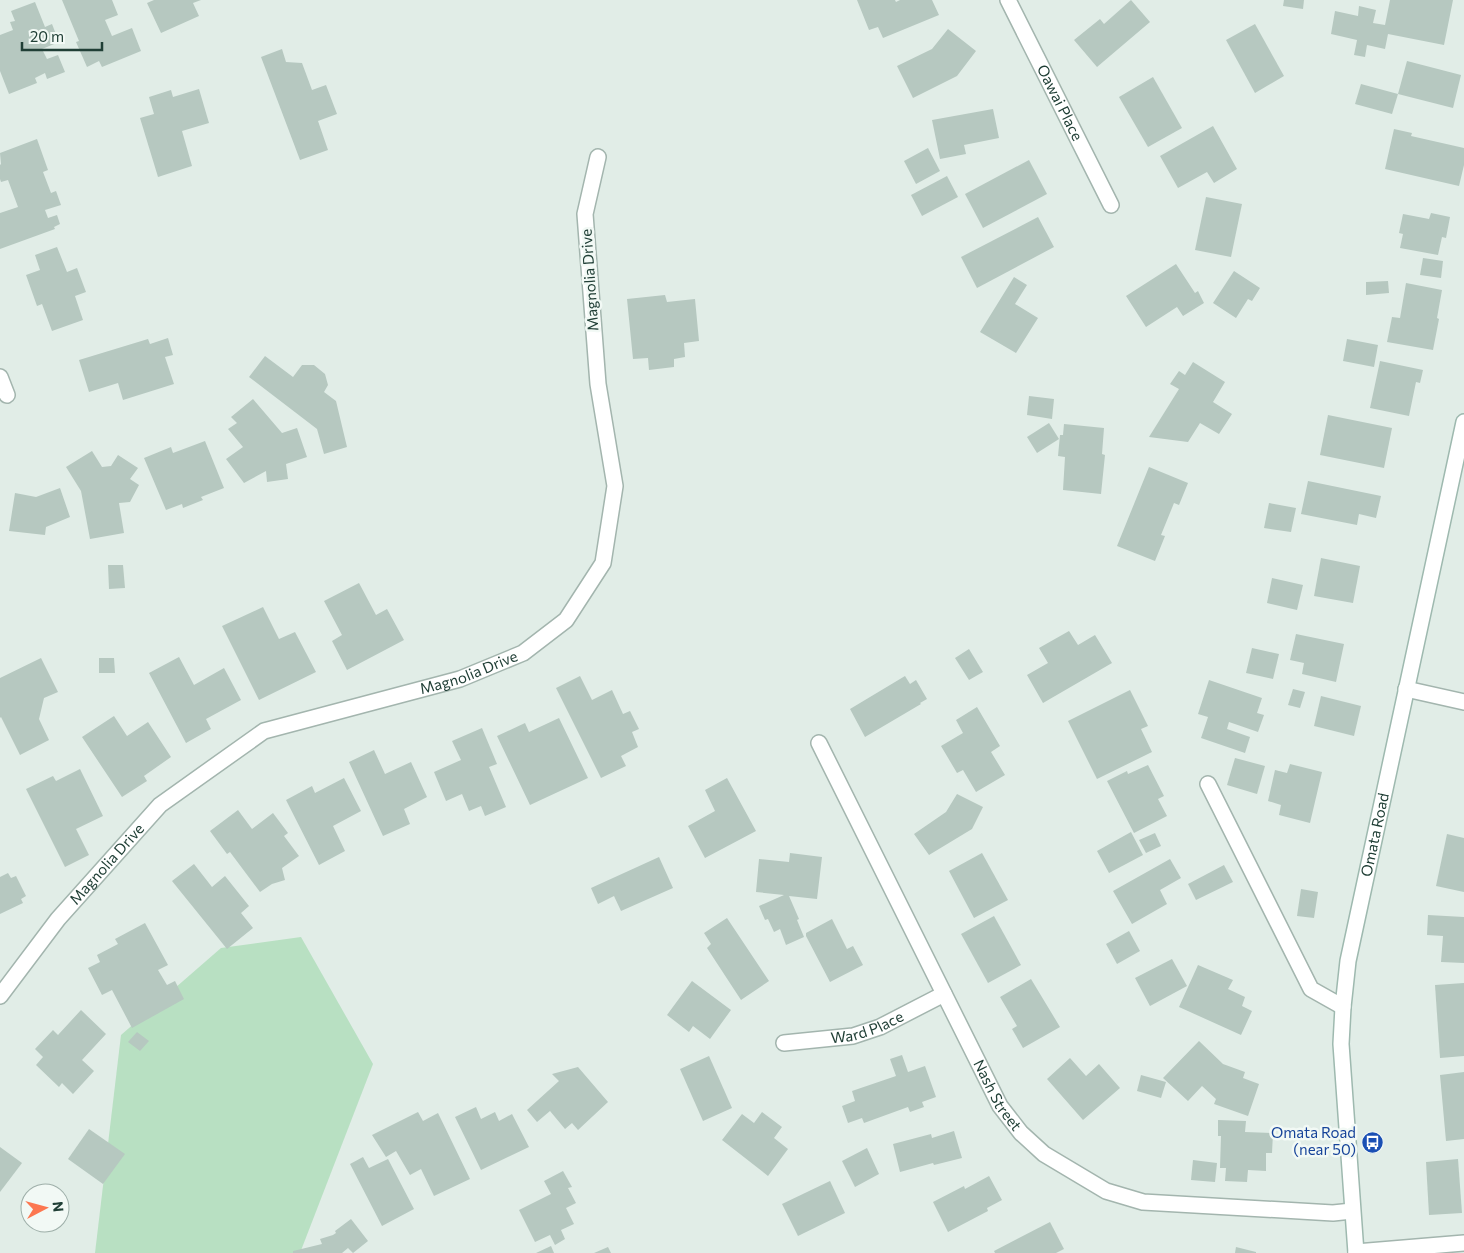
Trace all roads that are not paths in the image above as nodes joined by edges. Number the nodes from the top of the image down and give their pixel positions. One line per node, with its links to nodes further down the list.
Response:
1 (1008, 0): 3 (street, Oawai Place)
2 (598, 157): 12 (street, Magnolia Drive)
3 (1111, 205)
4 (0, 377): 5 (street)
5 (7, 395)
6 (1464, 422): 7 (street, Omata Road)
7 (1406, 689): 8 (street); 13 (street, Omata Road)
8 (1464, 702)
9 (819, 743): 11 (street, Nash Street)
10 (1208, 784): 13 (street)
11 (944, 994): 14 (street, Ward Place); 15 (street, Nash Street)
12 (0, 996)
13 (1343, 1007): 15 (street, Omata Road)
14 (784, 1043)
15 (1352, 1211): 17 (street, Omata Road)
16 (1464, 1243): 17 (street)
17 (1356, 1253)

